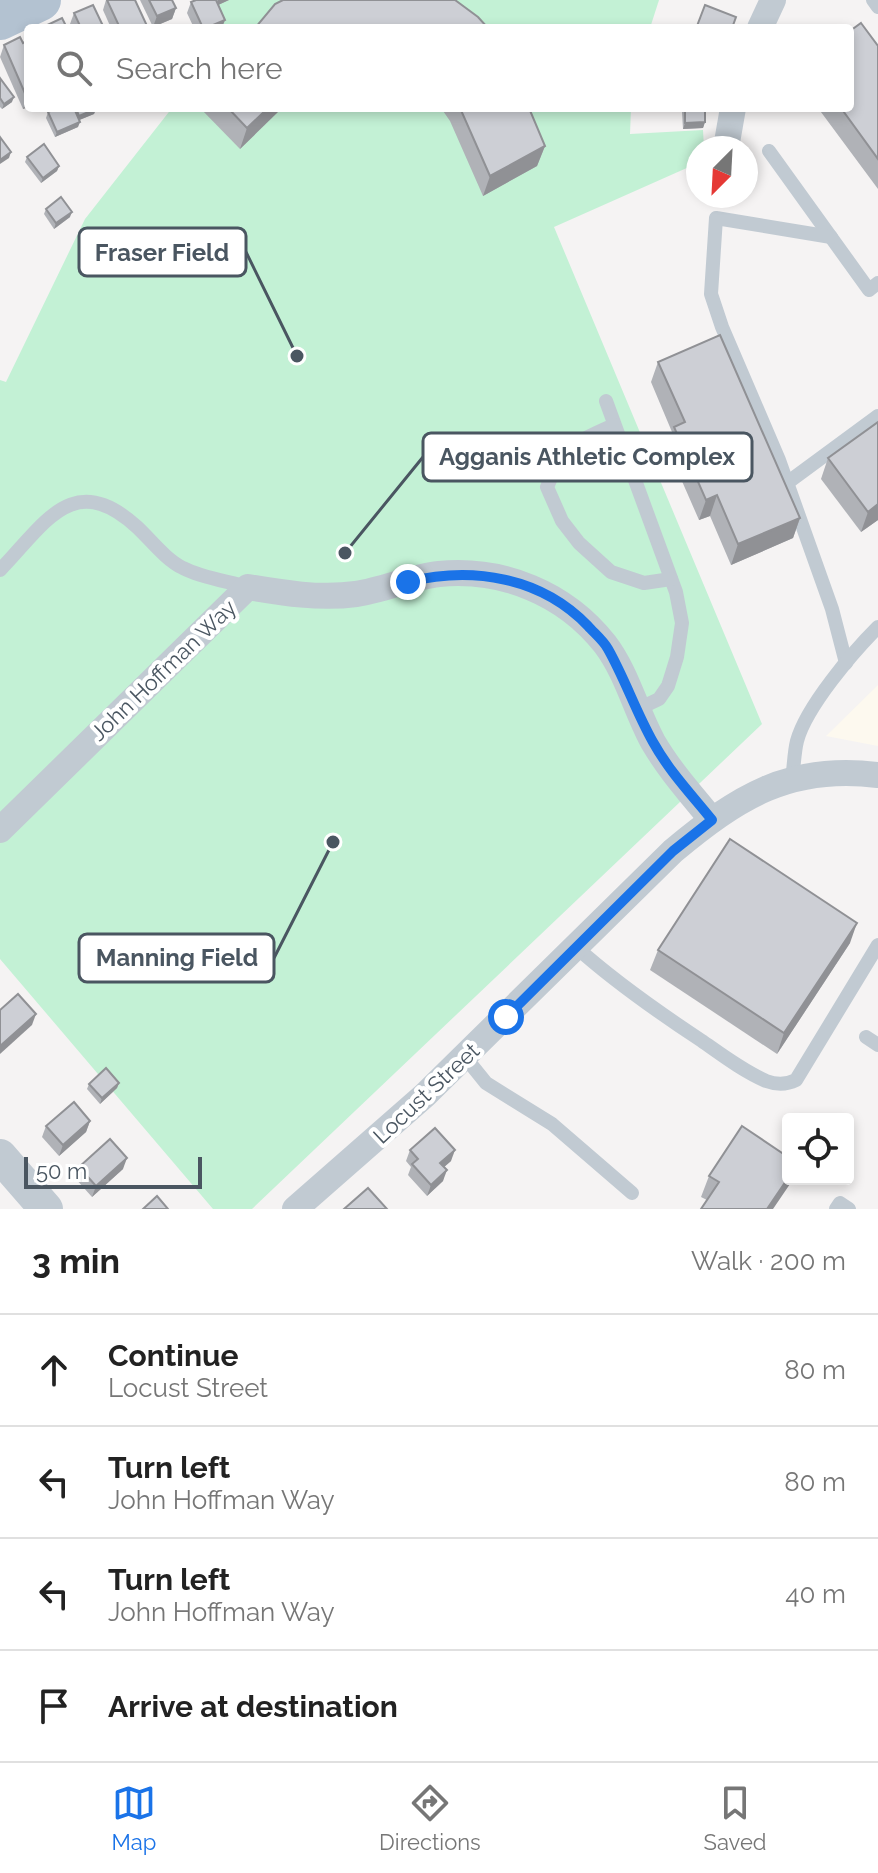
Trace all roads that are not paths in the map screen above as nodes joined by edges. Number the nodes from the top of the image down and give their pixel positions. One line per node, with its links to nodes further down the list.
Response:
1 (773, 0): 4 (street)
2 (873, 0): 3 (lane)
3 (878, 7)
4 (762, 24)
5 (732, 112): 6 (street)
6 (728, 136)
7 (769, 151): 8 (lane)
8 (831, 237): 9 (lane); 13 (lane)
9 (878, 283)
10 (606, 401): 12 (lane)
11 (878, 416): 13 (lane)
12 (614, 425): 15 (lane); 15 (lane)
13 (787, 483): 18 (lane)
14 (0, 570): 16 (lane)
15 (671, 579): 19 (lane)
16 (248, 587): 19 (street, John Hoffman Way); 23 (street, John Hoffman Way)
17 (878, 627): 18 (lane)
18 (846, 663): 21 (lane)
19 (638, 709): 22 (street, John Hoffman Way)
20 (878, 775): 21 (street, Locust Street)
21 (792, 779): 22 (street, Locust Street)
22 (720, 814): 25 (street, Locust Street)
23 (0, 830)
24 (878, 945): 25 (lane)
25 (576, 947): 26 (street, Locust Street)
26 (465, 1057): 28 (lane); 30 (street, Locust Street)
27 (0, 1156): 29 (street)
28 (632, 1193)
29 (46, 1209)
30 (295, 1209)
31 (836, 1209): 32 (lane)
32 (849, 1209)

